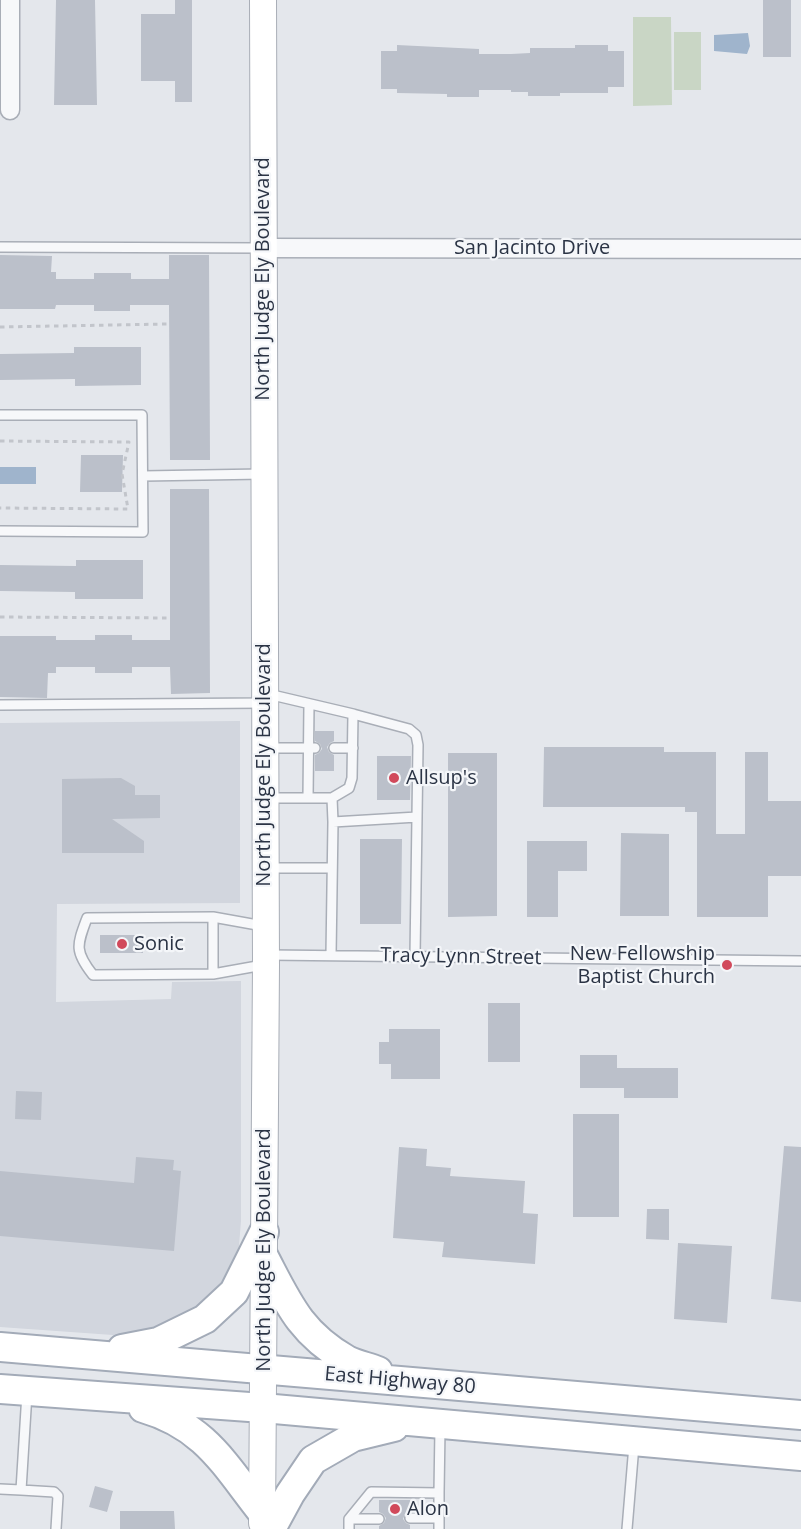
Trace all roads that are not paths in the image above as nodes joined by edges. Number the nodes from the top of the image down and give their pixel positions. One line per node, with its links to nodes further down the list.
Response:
1 (10, 0): 3 (street)
2 (263, 0): 5 (main road, North Judge Ely Boulevard)
3 (5, 110)
4 (0, 247): 5 (lane)
5 (262, 248): 6 (street, San Jacinto Drive); 8 (main road, North Judge Ely Boulevard)
6 (801, 249)
7 (0, 415): 9 (lane)
8 (263, 474): 9 (lane); 11 (main road, North Judge Ely Boulevard)
9 (143, 476): 10 (lane)
10 (0, 531)
11 (264, 698): 12 (lane); 13 (lane); 15 (main road, North Judge Ely Boulevard)
12 (309, 704): 14 (lane); 16 (lane)
13 (0, 705)
14 (353, 714): 18 (lane); 22 (lane)
15 (264, 748): 16 (lane); 19 (main road, North Judge Ely Boulevard)
16 (312, 748): 20 (lane)
17 (334, 748): 18 (lane)
18 (352, 748): 21 (lane)
19 (264, 798): 20 (lane); 24 (main road, North Judge Ely Boulevard)
20 (308, 798): 21 (lane)
21 (332, 798): 23 (lane)
22 (417, 817): 23 (lane); 29 (lane)
23 (333, 822): 25 (lane)
24 (265, 868): 25 (lane); 27 (main road, North Judge Ely Boulevard)
25 (332, 868): 28 (lane)
26 (213, 917): 27 (lane); 32 (lane); 32 (lane, Tracy Lynn Street)
27 (266, 927): 30 (main road, North Judge Ely Boulevard)
28 (331, 955): 29 (lane, Tracy Lynn Street); 30 (lane, Tracy Lynn Street)
29 (416, 956): 31 (lane, Tracy Lynn Street)
30 (266, 959): 32 (lane, Tracy Lynn Street); 33 (main road, North Judge Ely Boulevard)
31 (801, 961)
32 (213, 974)
33 (264, 1244): 36 (main road); 37 (main road, North Judge Ely Boulevard); 38 (main road)
34 (0, 1347): 35 (main road, East Highway 80)
35 (32, 1350): 36 (main road, East Highway 80); 39 (main road)
36 (91, 1355): 37 (main road, East Highway 80)
37 (263, 1370): 38 (main road, East Highway 80); 42 (main road, North Judge Ely Boulevard)
38 (408, 1382): 40 (main road, East Highway 80)
39 (14, 1390): 41 (main road, East Highway 80); 49 (lane)
40 (543, 1393): 43 (main road, East Highway 80); 45 (main road)
41 (106, 1397): 42 (main road, East Highway 80); 54 (main road)
42 (263, 1408): 44 (main road, East Highway 80); 54 (main road, North Judge Ely Boulevard)
43 (801, 1415): 47 (main road)
44 (432, 1424): 45 (main road, East Highway 80); 50 (lane); 54 (main road)
45 (544, 1434): 46 (main road, East Highway 80)
46 (635, 1442): 47 (main road, East Highway 80); 58 (lane)
47 (800, 1456)
48 (0, 1489): 49 (lane)
49 (21, 1490): 56 (lane)
50 (439, 1493): 52 (lane); 55 (lane)
51 (410, 1518): 52 (lane)
52 (439, 1518): 57 (lane)
53 (379, 1519): 55 (lane)
54 (265, 1523)
55 (349, 1524)
56 (56, 1529)
57 (439, 1529)
58 (627, 1529)

